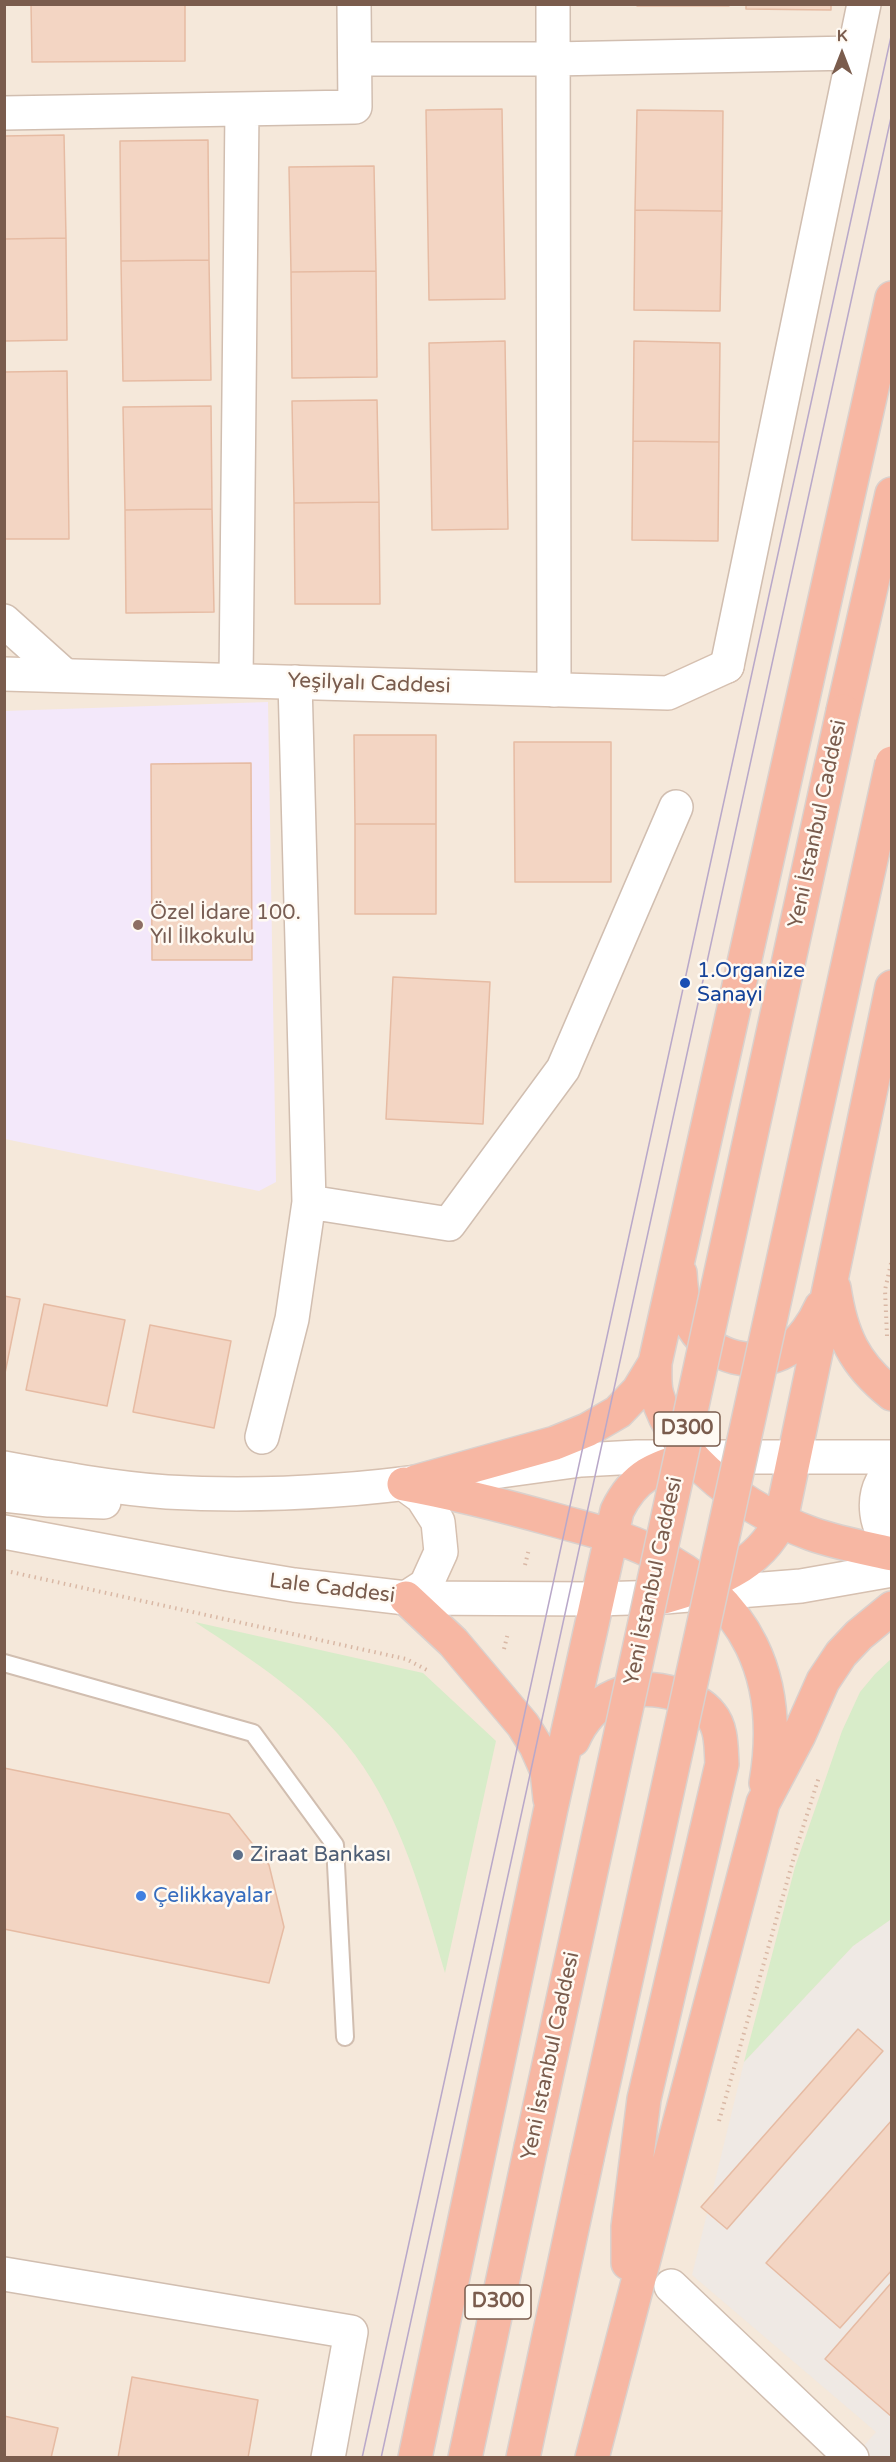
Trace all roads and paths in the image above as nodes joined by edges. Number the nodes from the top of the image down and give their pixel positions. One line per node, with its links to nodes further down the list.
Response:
1 (354, 4): 5 (street)
2 (553, 4): 6 (street)
3 (864, 4): 4 (street)
4 (853, 53): 6 (street); 16 (street, Yeşilyalı Caddesi)
5 (355, 59): 6 (street); 7 (street)
6 (553, 59): 16 (street)
7 (243, 109): 8 (street); 14 (street)
8 (4, 113)
9 (891, 298): 21 (highway)
10 (891, 494): 57 (highway, Yeni İstanbul Caddesi / D300, bridge)
11 (4, 621): 13 (street)
12 (4, 674): 13 (street, Yeşilyalı Caddesi)
13 (63, 674): 14 (street, Yeşilyalı Caddesi)
14 (236, 680): 15 (street, Yeşilyalı Caddesi)
15 (295, 682): 16 (street, Yeşilyalı Caddesi); 20 (street)
16 (554, 690)
17 (891, 763): 58 (highway, D300, bridge)
18 (675, 807): 20 (street)
19 (891, 987): 22 (highway)
20 (309, 1202): 25 (street)
21 (679, 1250): 22 (highway); 23 (highway)
22 (832, 1277): 24 (highway); 28 (highway)
23 (655, 1363): 26 (highway); 31 (highway)
24 (891, 1394)
25 (262, 1437)
26 (693, 1457): 28 (street); 31 (street); 34 (highway); 36 (highway)
27 (891, 1457): 28 (street)
28 (795, 1458): 34 (highway)
29 (4, 1468): 32 (street)
30 (891, 1471): 37 (street)
31 (404, 1484): 32 (street); 36 (highway); 43 (street)
32 (165, 1491): 33 (street)
33 (4, 1496)
34 (781, 1520): 38 (highway); 41 (highway)
35 (4, 1532): 43 (street, Lale Caddesi)
36 (611, 1535): 41 (highway); 44 (highway)
37 (891, 1540)
38 (891, 1554)
39 (4, 1570): 47 (path)
40 (891, 1570): 41 (street)
41 (710, 1589): 42 (highway); 49 (highway)
42 (664, 1597): 44 (street, Lale Caddesi)
43 (406, 1598): 44 (street, Lale Caddesi); 50 (highway)
44 (596, 1599): 48 (highway)
45 (891, 1608): 49 (highway)
46 (4, 1663): 51 (lane)
47 (437, 1676)
48 (562, 1765): 50 (highway); 54 (highway)
49 (763, 1803): 54 (highway)
50 (551, 1808): 56 (highway)
51 (345, 2037)
52 (4, 2274): 55 (street)
53 (671, 2286): 60 (street)
54 (627, 2316): 59 (highway)
55 (328, 2457)
56 (414, 2457)
57 (465, 2457)
58 (523, 2457)
59 (592, 2457)
60 (852, 2457)

